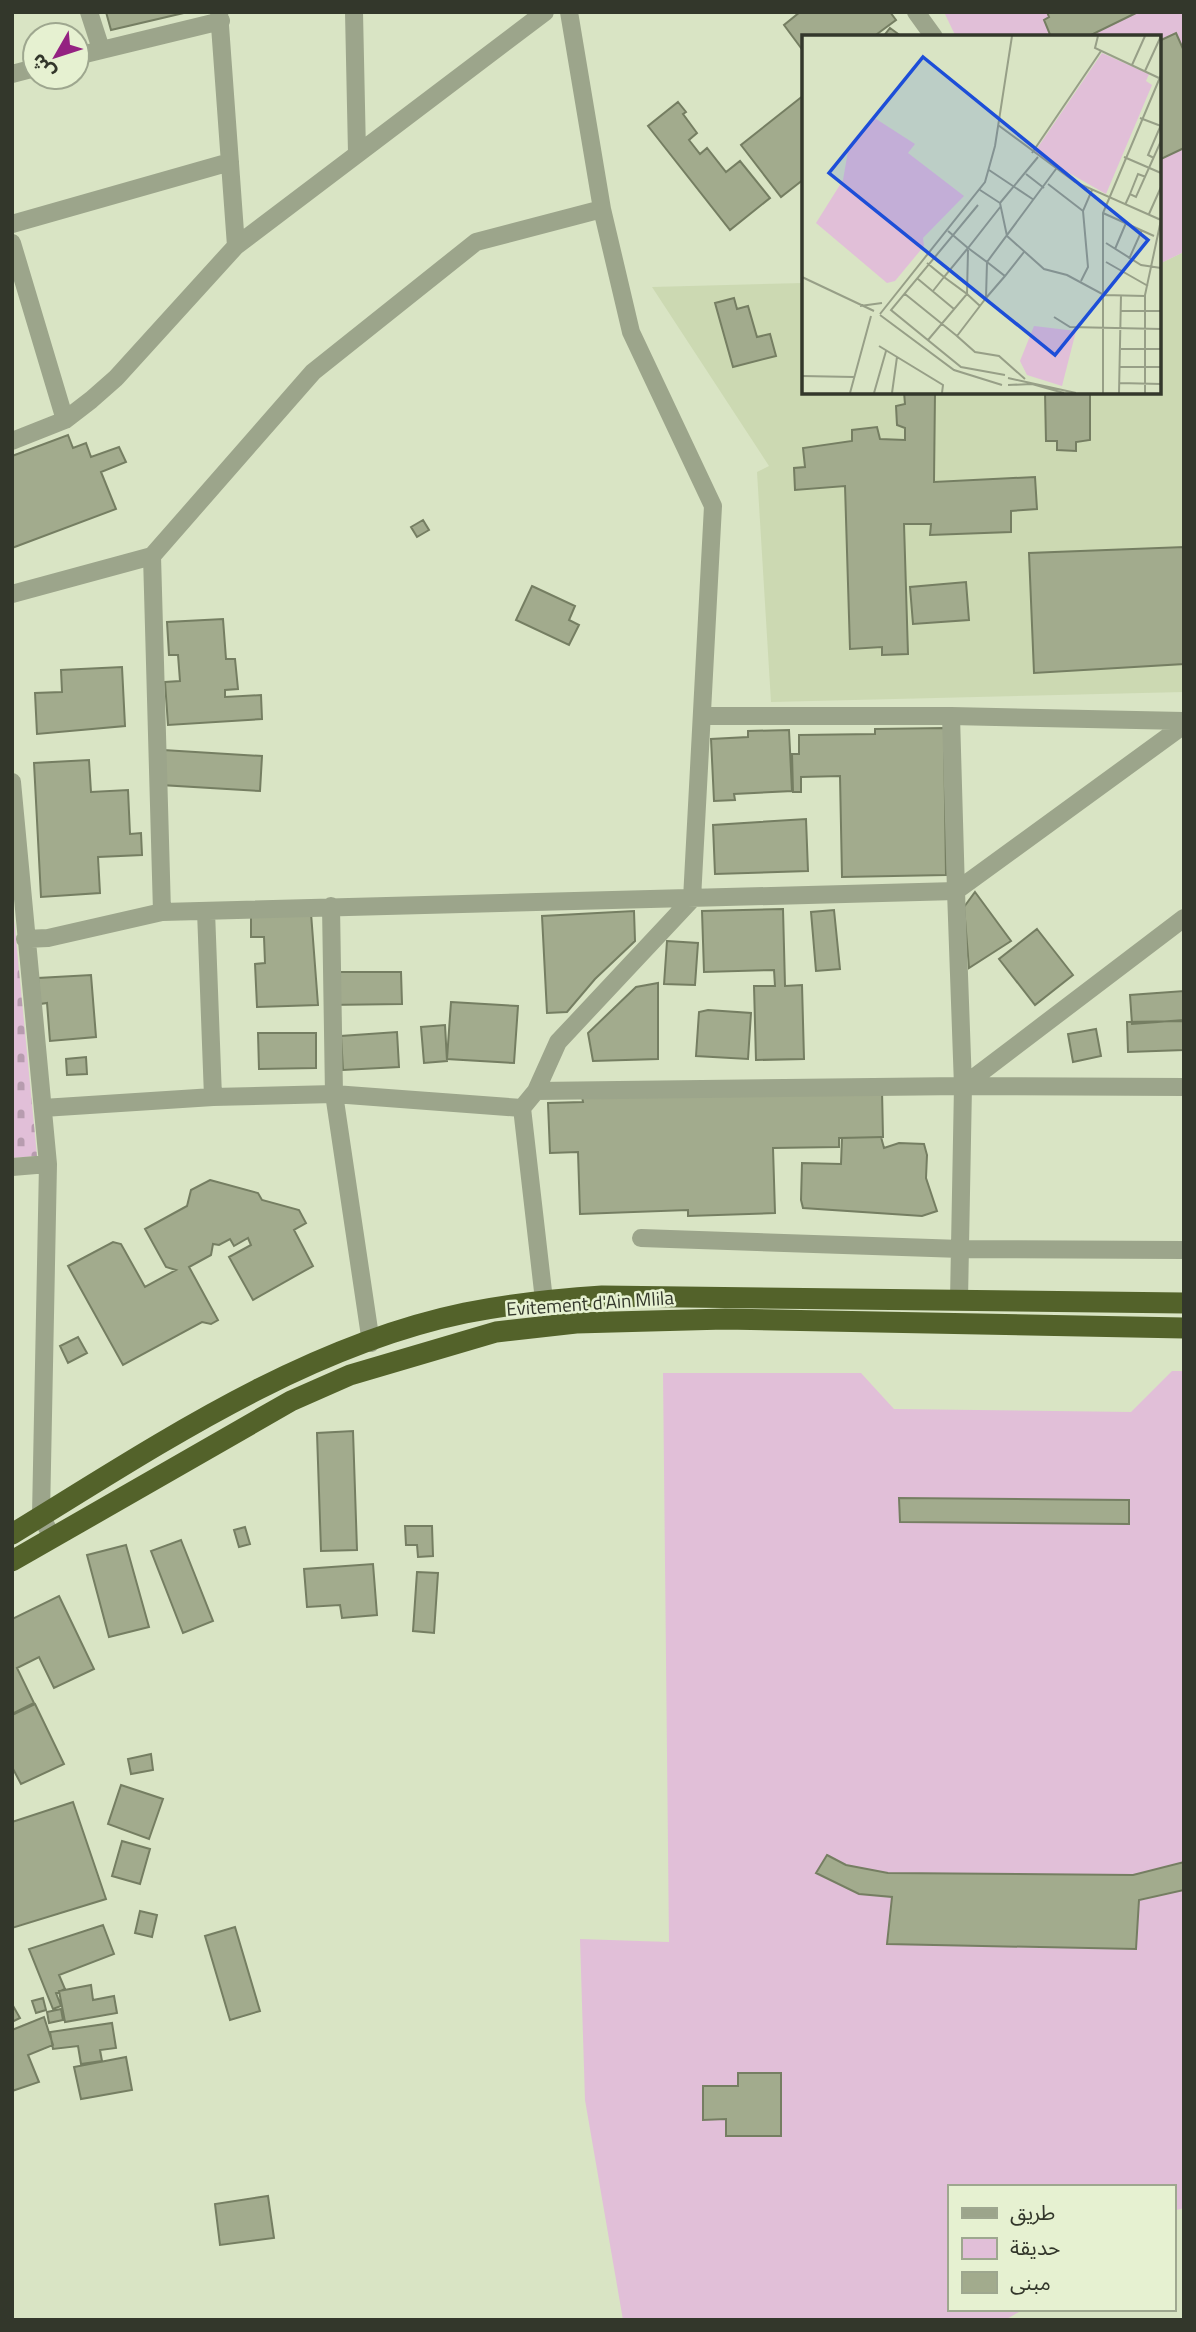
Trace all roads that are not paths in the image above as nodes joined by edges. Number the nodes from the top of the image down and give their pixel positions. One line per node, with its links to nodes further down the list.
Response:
1 (89, 12): 8 (street)
2 (354, 12): 10 (street)
3 (545, 12): 10 (street)
4 (569, 12): 12 (street)
5 (916, 12): 7 (street)
6 (220, 16): 8 (street); 11 (street)
7 (933, 35)
8 (100, 49): 9 (street)
9 (91, 52)
10 (357, 153): 15 (street)
11 (230, 162): 13 (street); 15 (street)
12 (602, 209): 18 (street); 20 (street)
13 (12, 224)
14 (12, 243): 16 (street)
15 (236, 246): 16 (street)
16 (65, 420): 17 (street)
17 (12, 442)
18 (152, 556): 19 (street); 28 (street)
19 (12, 594)
20 (703, 716): 21 (street); 25 (street)
21 (950, 716): 22 (street); 24 (street)
22 (1184, 723): 24 (street)
23 (12, 782): 30 (street)
24 (956, 891): 25 (street); 31 (street)
25 (692, 899): 26 (street); 33 (street)
26 (331, 906): 27 (street); 34 (street)
27 (206, 911): 28 (street); 35 (street)
28 (162, 912): 30 (street)
29 (1184, 918): 31 (street)
30 (25, 939): 36 (street)
31 (963, 1086): 32 (street); 33 (street); 41 (street)
32 (1184, 1087)
33 (536, 1091): 37 (street)
34 (334, 1094): 35 (street); 37 (street); 47 (street)
35 (214, 1097): 36 (street)
36 (43, 1108): 38 (street)
37 (522, 1108): 43 (street)
38 (48, 1164): 39 (street); 48 (street)
39 (12, 1167)
40 (640, 1238): 41 (street)
41 (961, 1249): 42 (street); 44 (street)
42 (1184, 1250)
43 (544, 1300): 44 (highway, Evitement d'Ain Mlila); 47 (highway, Evitement d'Ain Mlila)
44 (959, 1300): 45 (highway, Evitement d'Ain Mlila)
45 (1184, 1303)
46 (1184, 1328): 50 (highway, Evitement d'Ain Mlila)
47 (371, 1343): 48 (highway, Evitement d'Ain Mlila)
48 (41, 1516): 49 (highway, Evitement d'Ain Mlila); 50 (street)
49 (12, 1534)
50 (52, 1537): 51 (highway, Evitement d'Ain Mlila)
51 (12, 1561)

